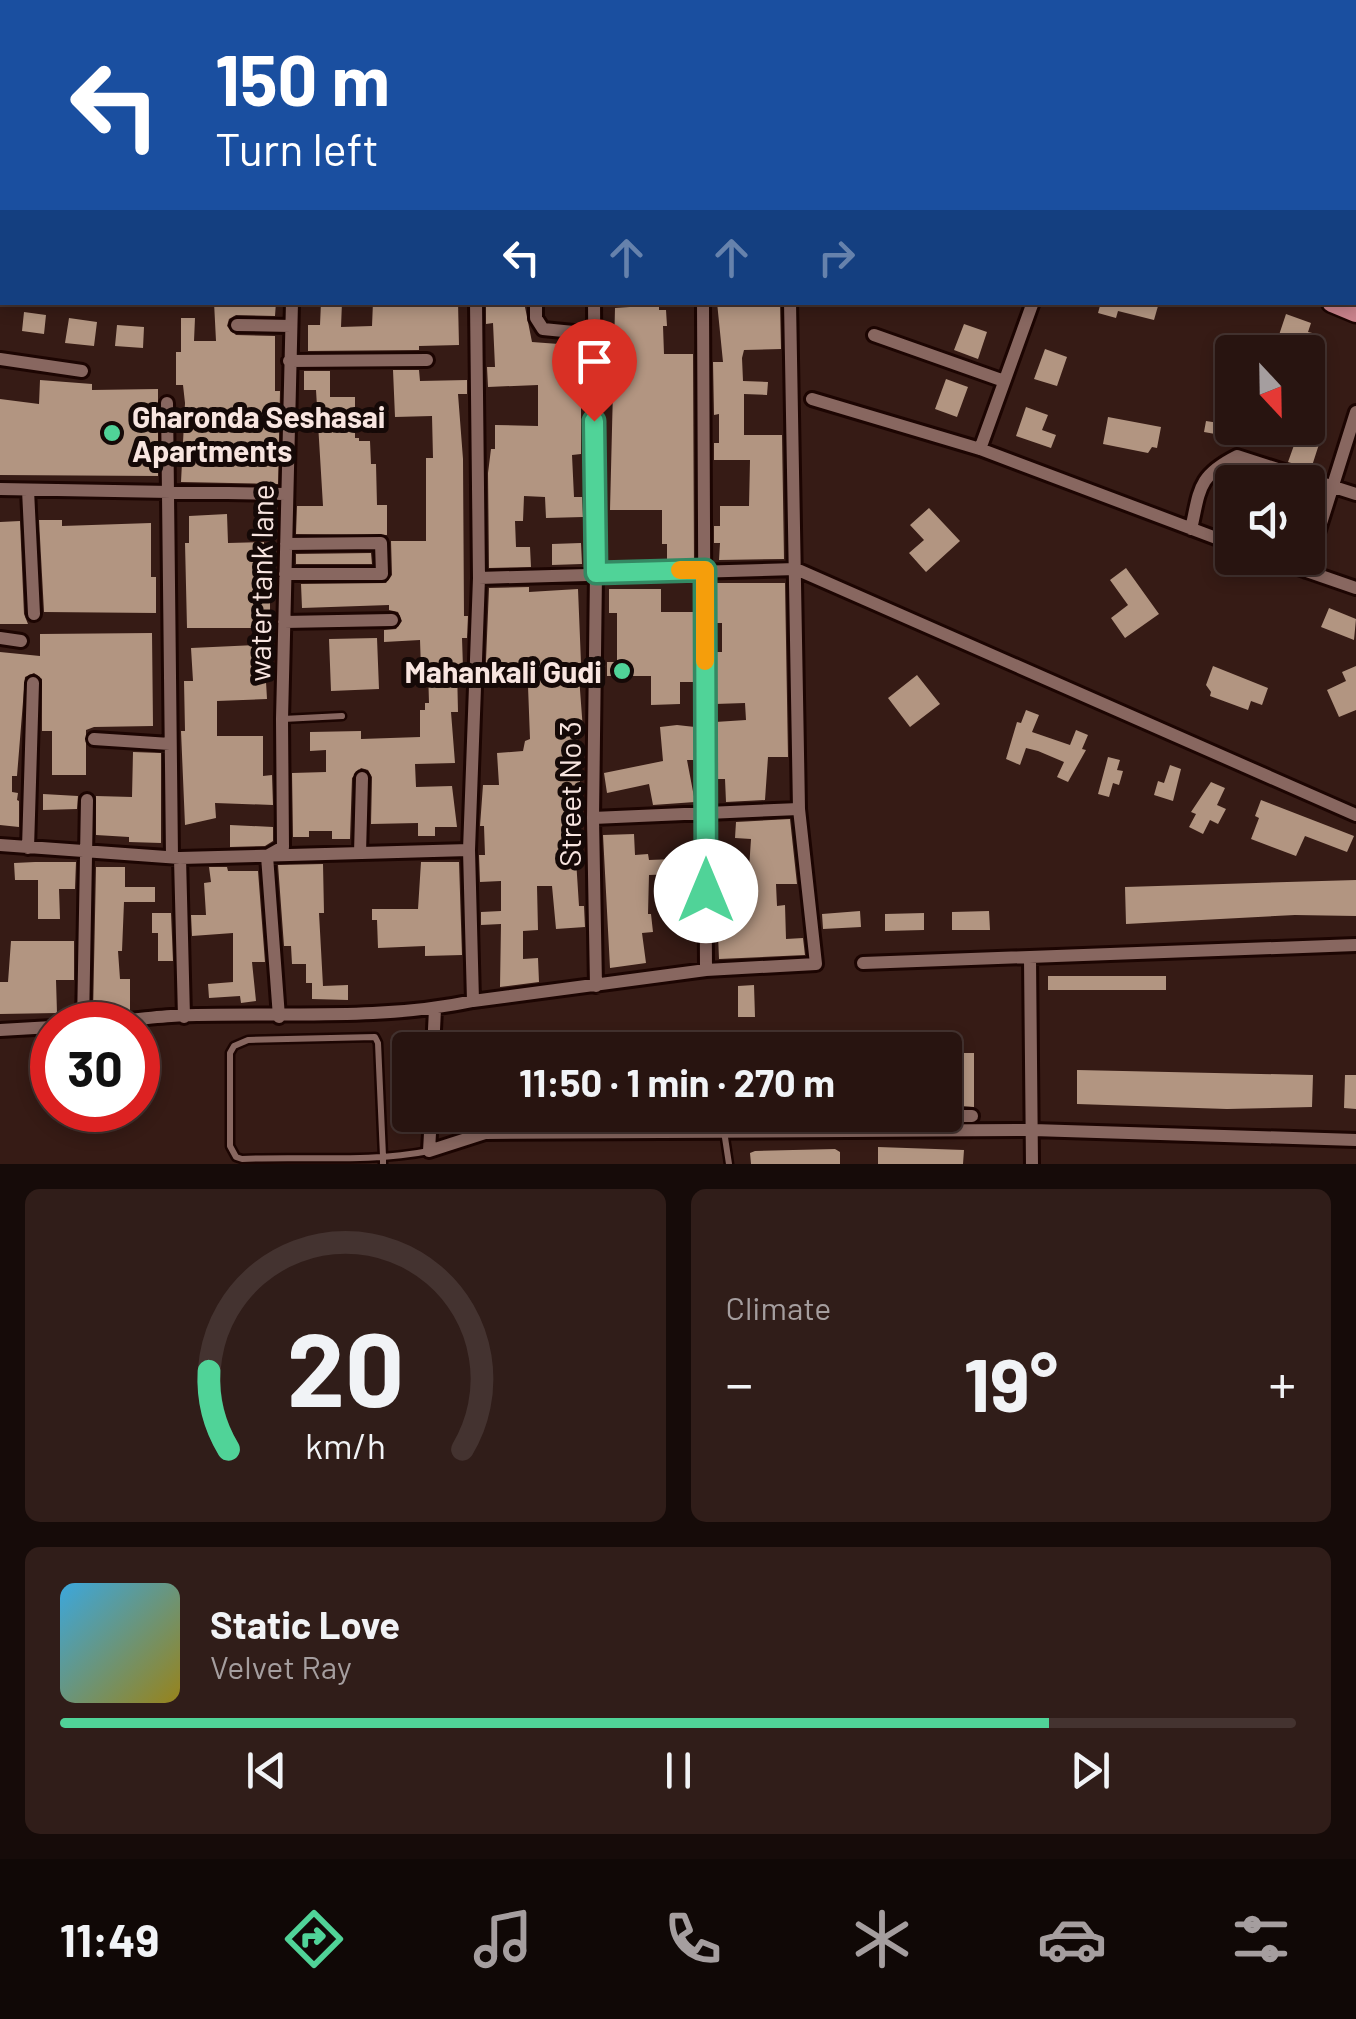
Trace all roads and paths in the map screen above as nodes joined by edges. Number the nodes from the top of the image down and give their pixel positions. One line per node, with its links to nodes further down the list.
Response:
1 (292, 305): 9 (street, water tank lane)
2 (476, 305): 37 (street)
3 (536, 305): 10 (street)
4 (594, 305): 10 (street, Street No 3)
5 (703, 305): 33 (street)
6 (790, 305): 32 (street)
7 (1032, 305): 16 (street)
8 (237, 324): 9 (street)
9 (291, 326): 14 (street, water tank lane)
10 (594, 334): 34 (street, Street No 3)
11 (874, 335): 16 (street)
12 (0, 358): 15 (street)
13 (427, 360): 14 (street)
14 (290, 361): 25 (street, water tank lane)
15 (82, 371)
16 (1004, 381): 20 (street)
17 (812, 399): 20 (street)
18 (167, 403): 24 (street)
19 (1356, 412): 21 (street)
20 (980, 449): 28 (street)
21 (1335, 486): 26 (street); 27 (street); 28 (street)
22 (0, 489): 23 (street)
23 (28, 490): 24 (street); 40 (street)
24 (167, 492): 25 (street); 48 (street)
25 (286, 494): 31 (street, water tank lane)
26 (1356, 494)
27 (1325, 515)
28 (1191, 529): 30 (street)
29 (390, 535): 31 (street)
30 (1215, 538)
31 (286, 541): 35 (street, water tank lane); 35 (street)
32 (796, 569): 33 (street); 51 (street); 53 (street)
33 (705, 570): 34 (street); 52 (street)
34 (596, 573): 37 (street); 54 (street, Street No 3)
35 (285, 574): 39 (street, water tank lane)
36 (1318, 575): 38 (street)
37 (479, 578): 57 (street)
38 (1356, 588)
39 (290, 611): 41 (street); 46 (street, water tank lane)
40 (34, 614)
41 (392, 620)
42 (0, 638): 43 (street)
43 (21, 642)
44 (33, 683): 56 (street)
45 (342, 716): 46 (lane)
46 (282, 719): 60 (street, water tank lane)
47 (94, 739): 48 (street)
48 (170, 744): 61 (street)
49 (362, 778): 59 (street)
50 (88, 800): 58 (street)
51 (799, 808): 52 (street); 65 (street)
52 (705, 812): 54 (street); 65 (street)
53 (1356, 814)
54 (593, 818): 66 (street, Street No 3)
55 (0, 845): 56 (street)
56 (28, 848): 58 (street)
57 (469, 850): 59 (street); 67 (street)
58 (88, 852): 61 (street); 68 (street)
59 (360, 853): 60 (street)
60 (267, 856): 61 (street); 71 (street)
61 (176, 858): 70 (street)
62 (1356, 945): 63 (street)
63 (1030, 958): 64 (street); 79 (street)
64 (863, 963)
65 (706, 970): 66 (street)
66 (596, 986): 67 (street)
67 (472, 1001): 69 (street)
68 (82, 1002)
69 (435, 1009): 71 (street); 75 (street)
70 (184, 1017): 71 (street); 72 (street)
71 (279, 1017)
72 (160, 1019)
73 (30, 1028): 74 (street)
74 (0, 1030)
75 (434, 1032)
76 (972, 1116): 77 (street)
77 (962, 1119)
78 (962, 1124): 79 (street)
79 (1033, 1130): 83 (street); 87 (street)
80 (431, 1132): 84 (street)
81 (604, 1132): 84 (street)
82 (724, 1132): 86 (lane)
83 (1356, 1140)
84 (430, 1152): 85 (lane)
85 (383, 1160): 85 (lane)
86 (729, 1164)
87 (1032, 1164)

